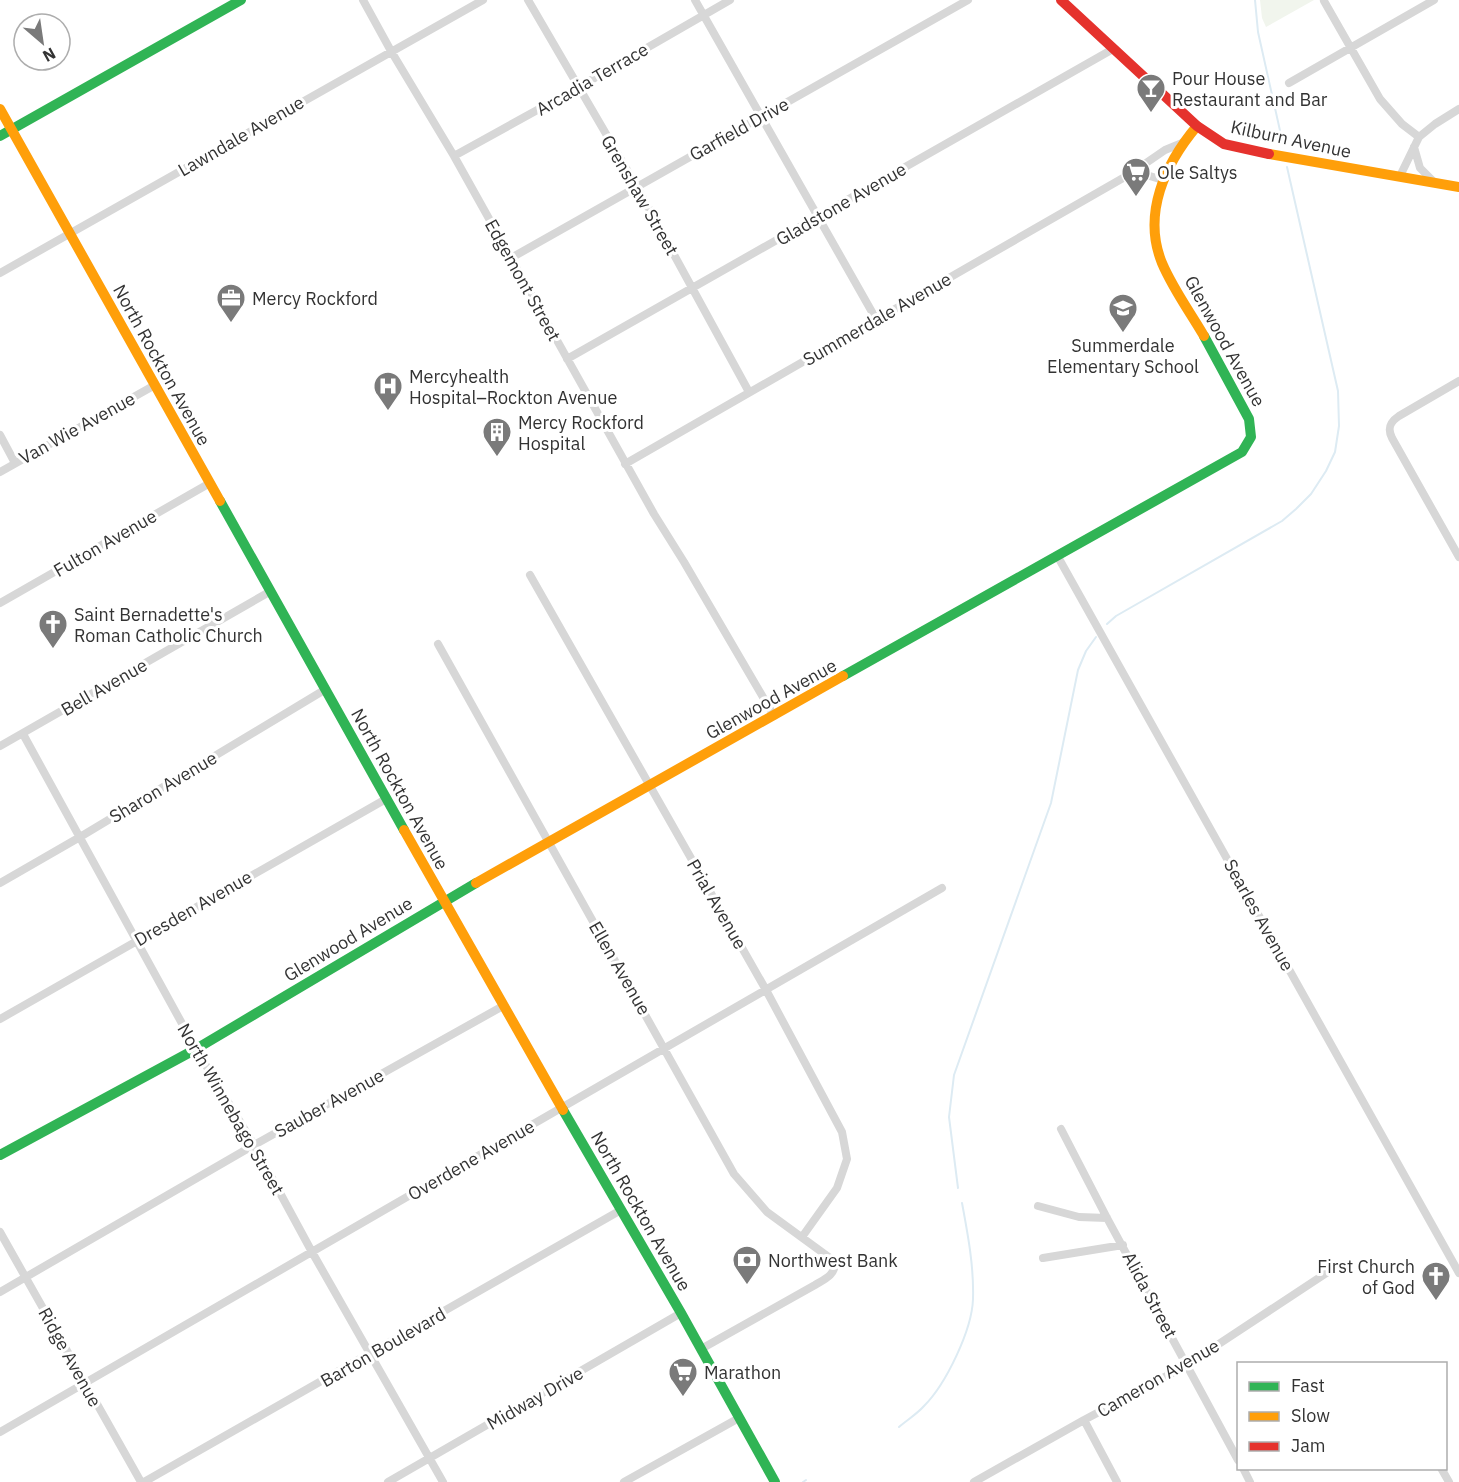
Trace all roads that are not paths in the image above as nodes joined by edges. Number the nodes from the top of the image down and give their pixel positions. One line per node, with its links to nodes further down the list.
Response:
1 (241, 0): 21 (street)
2 (363, 0): 14 (street, Edgemont Street)
3 (483, 0): 14 (street, Lawndale Avenue)
4 (528, 0): 16 (street, Grenshaw Street)
5 (695, 0): 11 (street)
6 (730, 0): 11 (street, Arcadia Terrace)
7 (968, 0): 19 (street, Garfield Drive)
8 (1061, 0): 13 (street, Kilburn Avenue)
9 (1434, 0): 12 (street)
10 (1324, 1): 12 (street)
11 (703, 15): 16 (street, Arcadia Terrace); 19 (street)
12 (1350, 47): 15 (street); 23 (street)
13 (1113, 49): 20 (street, Kilburn Avenue); 33 (street, Gladstone Avenue)
14 (391, 51): 26 (street, Edgemont Street); 34 (street, Lawndale Avenue)
15 (1289, 84)
16 (579, 87): 26 (street, Arcadia Terrace); 31 (street, Grenshaw Street)
17 (1459, 109): 23 (street)
18 (0, 110): 21 (street, North Rockton Avenue)
19 (762, 116): 31 (street, Garfield Drive); 33 (street)
20 (1197, 126): 24 (street, Glenwood Avenue); 28 (street, Kilburn Avenue)
21 (11, 130): 22 (street); 34 (street, North Rockton Avenue)
22 (0, 136)
23 (1419, 137): 25 (street)
24 (1182, 142): 27 (street, Summerdale Avenue); 29 (street, Glenwood Avenue)
25 (1414, 147): 28 (street); 30 (street)
26 (454, 156): 35 (street, Edgemont Street)
27 (1130, 174): 29 (street); 38 (street, Summerdale Avenue)
28 (1400, 176): 30 (street, Kilburn Avenue)
29 (1163, 180): 48 (street, Glenwood Avenue)
30 (1434, 182): 32 (street, Kilburn Avenue)
31 (637, 187): 35 (street, Garfield Drive); 37 (street, Grenshaw Street)
32 (1459, 187)
33 (819, 217): 37 (street, Gladstone Avenue); 38 (street)
34 (70, 235): 36 (street, Lawndale Avenue); 41 (street, North Rockton Avenue)
35 (511, 258): 39 (street, Edgemont Street)
36 (0, 273)
37 (693, 289): 39 (street, Gladstone Avenue); 42 (street, Grenshaw Street)
38 (876, 319): 42 (street, Summerdale Avenue)
39 (567, 359): 45 (street, Edgemont Street)
40 (1459, 381): 49 (street)
41 (155, 385): 44 (street, Van Wie Avenue); 47 (street, North Rockton Avenue)
42 (749, 393): 45 (street, Summerdale Avenue)
43 (0, 435): 44 (street)
44 (15, 463): 46 (street, Van Wie Avenue)
45 (626, 464): 55 (street, Edgemont Street)
46 (0, 472)
47 (210, 483): 51 (street, North Rockton Avenue); 52 (street, Fulton Avenue)
48 (1058, 557): 55 (street, Glenwood Avenue); 84 (street, Searles Avenue)
49 (1459, 557)
50 (530, 575): 58 (street, Prial Avenue)
51 (271, 591): 54 (street, North Rockton Avenue); 56 (street, Bell Avenue)
52 (0, 603)
53 (438, 644): 61 (street, Ellen Avenue)
54 (326, 689): 59 (street, North Rockton Avenue); 60 (street, Sharon Avenue)
55 (774, 716): 58 (street, Glenwood Avenue)
56 (23, 734): 57 (street, Bell Avenue); 60 (street, North Winnebago Street)
57 (0, 746)
58 (650, 786): 61 (street, Glenwood Avenue); 66 (street, Prial Avenue)
59 (386, 799): 64 (street, North Rockton Avenue); 65 (street, Dresden Avenue)
60 (80, 837): 62 (street, Sharon Avenue); 65 (street, North Winnebago Street)
61 (548, 843): 64 (street, Glenwood Avenue); 69 (street, Ellen Avenue)
62 (0, 883)
63 (942, 888): 66 (street, Overdene Avenue)
64 (444, 901): 67 (street, North Rockton Avenue); 70 (street, Glenwood Avenue)
65 (137, 940): 68 (street, Dresden Avenue); 70 (street, North Winnebago Street)
66 (766, 990): 69 (street, Overdene Avenue); 79 (street, Prial Avenue)
67 (503, 1006): 71 (street, North Rockton Avenue); 73 (street, Sauber Avenue)
68 (0, 1019)
69 (665, 1048): 71 (street, Overdene Avenue); 79 (street, Ellen Avenue)
70 (196, 1049): 73 (street, North Winnebago Street); 74 (street, Glenwood Avenue)
71 (562, 1108): 76 (street, North Rockton Avenue); 81 (street, Overdene Avenue)
72 (1062, 1130): 77 (street, Alida Street)
73 (254, 1145): 81 (street, North Winnebago Street); 85 (street, Sauber Avenue)
74 (0, 1155)
75 (1038, 1206): 77 (street)
76 (621, 1210): 87 (street, North Rockton Avenue); 89 (street, Barton Boulevard)
77 (1107, 1218): 80 (street, Alida Street)
78 (0, 1232): 85 (street, Ridge Avenue)
79 (802, 1238): 88 (street, Ellen Avenue)
80 (1123, 1245): 82 (street); 90 (street, Alida Street)
81 (312, 1252): 89 (street, North Winnebago Street); 91 (street, Overdene Avenue)
82 (1043, 1258)
83 (1337, 1266): 90 (street, Cameron Avenue)
84 (1459, 1273)
85 (26, 1277): 86 (street, Sauber Avenue); 91 (street, Ridge Avenue)
86 (0, 1292)
87 (681, 1313): 88 (street, North Rockton Avenue); 96 (street, Midway Drive)
88 (701, 1349): 92 (street, North Rockton Avenue)
89 (370, 1354): 96 (street, North Winnebago Street); 98 (street, Barton Boulevard)
90 (1187, 1365): 93 (street, Cameron Avenue); 95 (street, Alida Street)
91 (85, 1382): 94 (street, Overdene Avenue); 98 (street, Ridge Avenue)
92 (739, 1418): 101 (street); 102 (street, North Rockton Avenue)
93 (1083, 1420): 97 (street, Cameron Avenue); 104 (street)
94 (0, 1432)
95 (1237, 1456)
96 (430, 1459): 99 (street, Midway Drive); 100 (street, North Winnebago Street)
97 (987, 1479): 103 (street, Cameron Avenue)
98 (142, 1482)
99 (388, 1482)
100 (443, 1482)
101 (624, 1482)
102 (775, 1482)
103 (974, 1482)
104 (1118, 1482)

